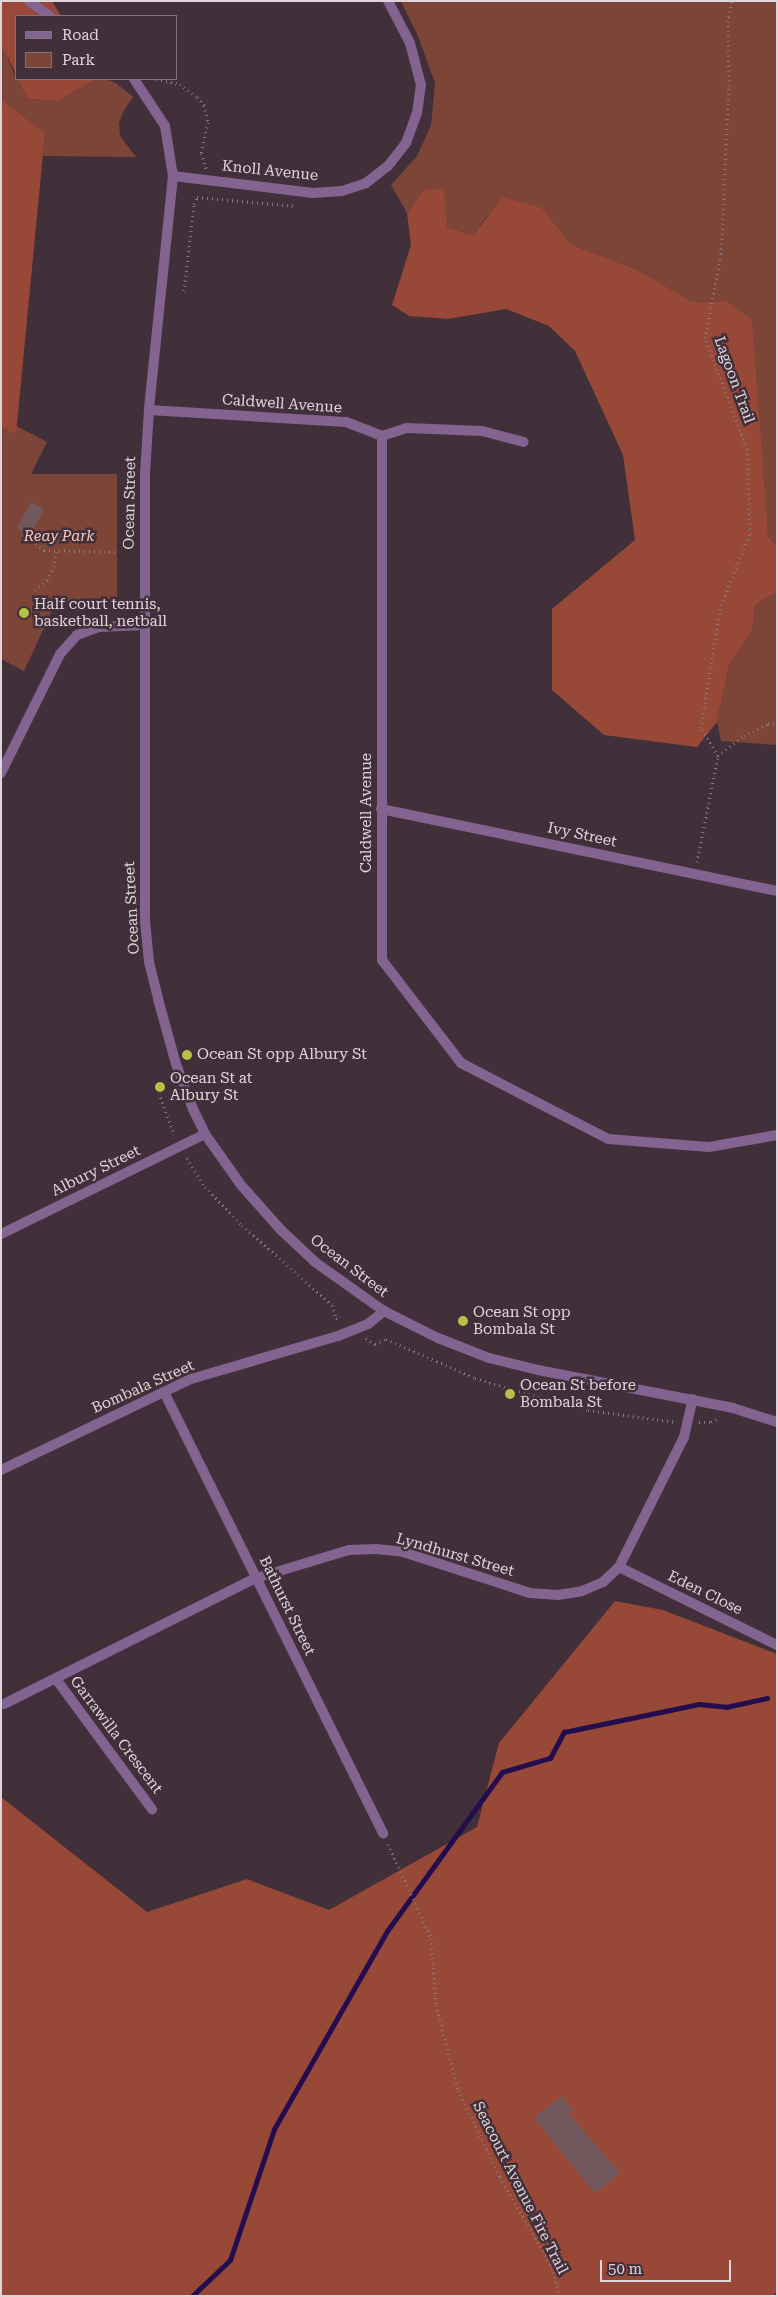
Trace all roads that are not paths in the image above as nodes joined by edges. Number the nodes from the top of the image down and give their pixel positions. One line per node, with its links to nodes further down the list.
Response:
1 (29, 1): 3 (street)
2 (388, 1): 5 (street, Knoll Avenue)
3 (49, 15)
4 (135, 80): 5 (street, Ocean Street)
5 (173, 176): 6 (street, Ocean Street)
6 (149, 410): 7 (street, Caldwell Avenue); 9 (street, Ocean Street)
7 (382, 436): 8 (street); 11 (street, Caldwell Avenue)
8 (524, 442)
9 (144, 624): 10 (street); 13 (street, Ocean Street)
10 (1, 773)
11 (381, 809): 12 (street, Ivy Street); 14 (street, Caldwell Avenue)
12 (777, 891)
13 (205, 1134): 15 (street, Albury Street); 16 (street, Ocean Street)
14 (777, 1135)
15 (1, 1234)
16 (384, 1311): 17 (street, Bombala Street); 18 (street, Ocean Street)
17 (164, 1392): 20 (street, Bombala Street); 22 (street, Bathurst Street)
18 (693, 1399): 19 (street, Ocean Street); 21 (street, Lyndhurst Street)
19 (777, 1422)
20 (1, 1470)
21 (619, 1567): 22 (street, Lyndhurst Street); 23 (street, Eden Close)
22 (256, 1578): 24 (street, Lyndhurst Street); 27 (street, Bathurst Street)
23 (777, 1645)
24 (56, 1678): 25 (street, Lyndhurst Street); 26 (street, Garrawilla Crescent)
25 (4, 1704)
26 (152, 1809)
27 (384, 1834)

